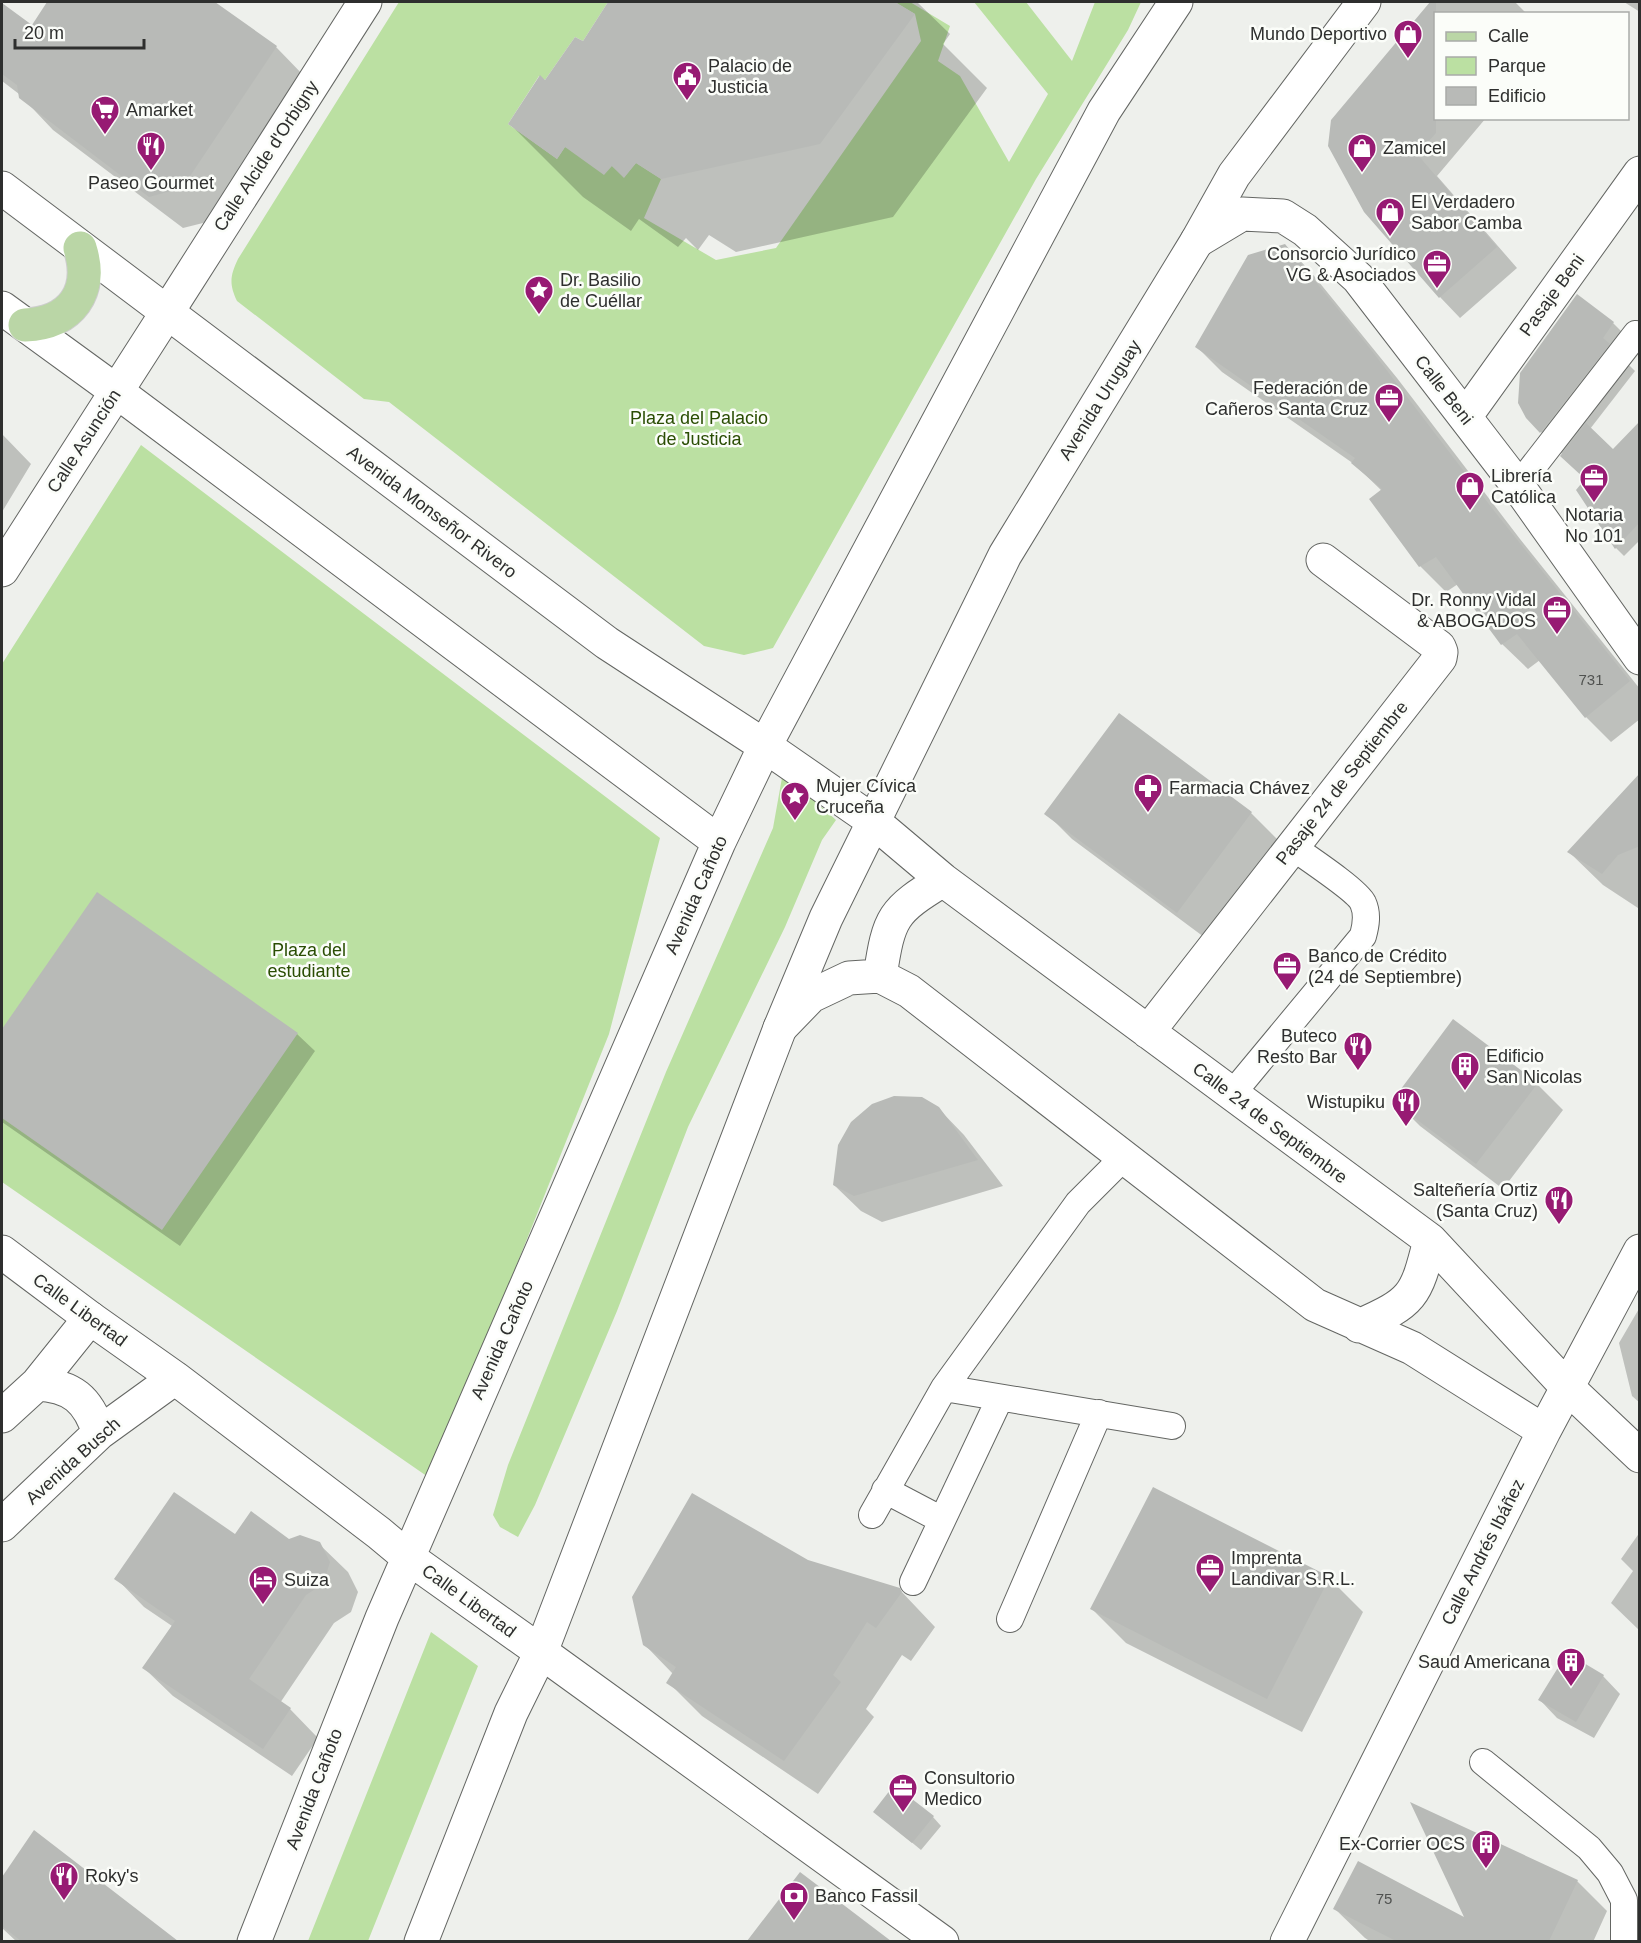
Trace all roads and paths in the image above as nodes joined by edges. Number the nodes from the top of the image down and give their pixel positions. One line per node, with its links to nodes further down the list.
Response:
1 (365, 2): 8 (main road, Calle Alcide d'Orbigny)
2 (1176, 2): 17 (main road)
3 (1364, 2): 6 (main road, Avenida Uruguay)
4 (1640, 173): 12 (main road, Pasaje Beni)
5 (2, 188): 7 (main road, Avenida Monseñor Rivero)
6 (1197, 241): 12 (main road, Calle Beni); 18 (main road, Avenida Uruguay)
7 (80, 248): 8 (main road, Avenida Monseñor Rivero); 9 (main road)
8 (168, 311): 11 (main road, Calle Asunción); 17 (main road, Avenida Monseñor Rivero)
9 (13, 316): 11 (main road)
10 (1636, 334): 13 (lane)
11 (116, 391): 15 (main road, Calle Asunción); 19 (main road)
12 (1466, 417): 13 (main road, Calle Beni)
13 (1518, 486): 16 (main road, Calle Beni)
14 (1323, 560): 20 (main road, Pasaje 24 de Septiembre)
15 (2, 570)
16 (1640, 658)
17 (765, 746): 18 (main road, Avenida Monseñor Rivero); 19 (main road, Avenida Cañoto)
18 (873, 821): 21 (main road, Calle 24 de Septiembre); 23 (main road)
19 (719, 842): 47 (main road, Avenida Cañoto)
20 (1292, 846): 24 (main road, Pasaje 24 de Septiembre); 25 (lane)
21 (943, 880): 22 (main road); 24 (main road, Calle 24 de Septiembre)
22 (879, 976): 23 (main road); 26 (main road)
23 (780, 1028): 50 (main road)
24 (1148, 1032): 25 (main road, Calle 24 de Septiembre)
25 (1232, 1094): 27 (main road, Calle 24 de Septiembre)
26 (1124, 1157): 31 (main road); 35 (lane)
27 (1430, 1240): 31 (main road); 34 (main road, Calle 24 de Septiembre)
28 (1640, 1251): 34 (main road, Calle Andrés Ibáñez)
29 (2, 1252): 30 (main road, Calle Libertad)
30 (90, 1318): 32 (main road, Calle Libertad); 33 (main road)
31 (1359, 1326): 40 (main road)
32 (175, 1378): 41 (main road, Avenida Busch); 47 (main road, Calle Libertad)
33 (37, 1384): 38 (main road); 41 (main road)
34 (1567, 1388): 40 (main road, Calle Andrés Ibáñez); 42 (main road, Calle 24 de Septiembre)
35 (944, 1389): 36 (lane); 43 (lane)
36 (1000, 1398): 37 (lane); 45 (lane)
37 (1099, 1413): 39 (lane); 49 (lane)
38 (2, 1416)
39 (1172, 1426)
40 (1544, 1431): 55 (main road, Calle Andrés Ibáñez)
41 (99, 1433): 46 (main road, Avenida Busch)
42 (1640, 1456)
43 (885, 1490): 44 (lane); 45 (lane)
44 (872, 1515)
45 (942, 1520): 48 (lane)
46 (2, 1525)
47 (409, 1558): 50 (main road, Calle Libertad); 52 (main road, Avenida Cañoto)
48 (913, 1582)
49 (1010, 1619)
50 (541, 1652): 53 (main road); 54 (main road, Calle Libertad)
51 (1483, 1762): 56 (lane)
52 (254, 1941)
53 (421, 1941)
54 (942, 1941)
55 (1287, 1941)
56 (1624, 1941)

